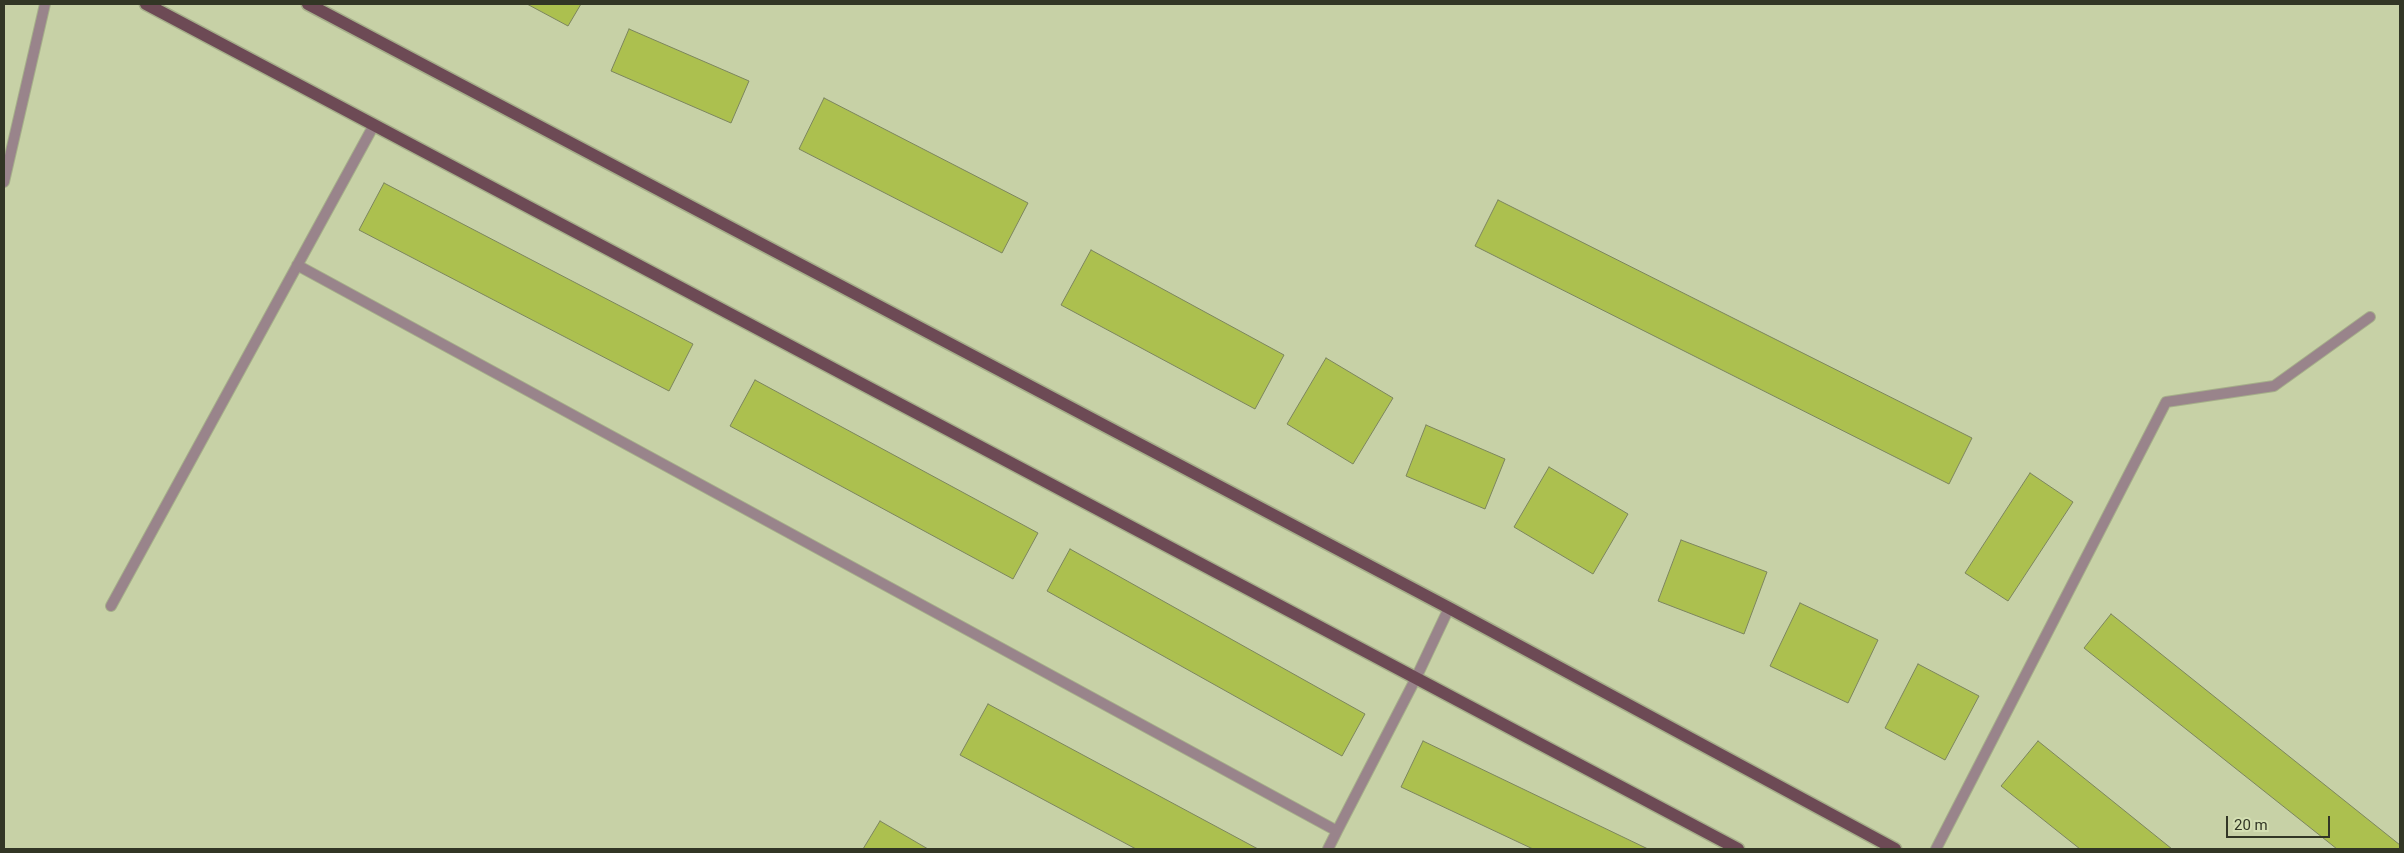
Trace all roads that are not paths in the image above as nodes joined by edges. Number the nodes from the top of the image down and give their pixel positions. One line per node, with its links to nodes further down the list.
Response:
1 (45, 4): 5 (street)
2 (146, 4): 4 (main road)
3 (308, 4): 9 (main road)
4 (374, 125): 6 (street); 10 (main road)
5 (4, 182)
6 (297, 265): 8 (street); 11 (street)
7 (2370, 317): 15 (street)
8 (111, 606)
9 (1449, 608): 10 (street); 14 (main road)
10 (1416, 678): 11 (street); 13 (main road)
11 (1338, 831): 12 (street)
12 (1328, 849)
13 (1738, 849)
14 (1895, 849)
15 (1936, 849)

